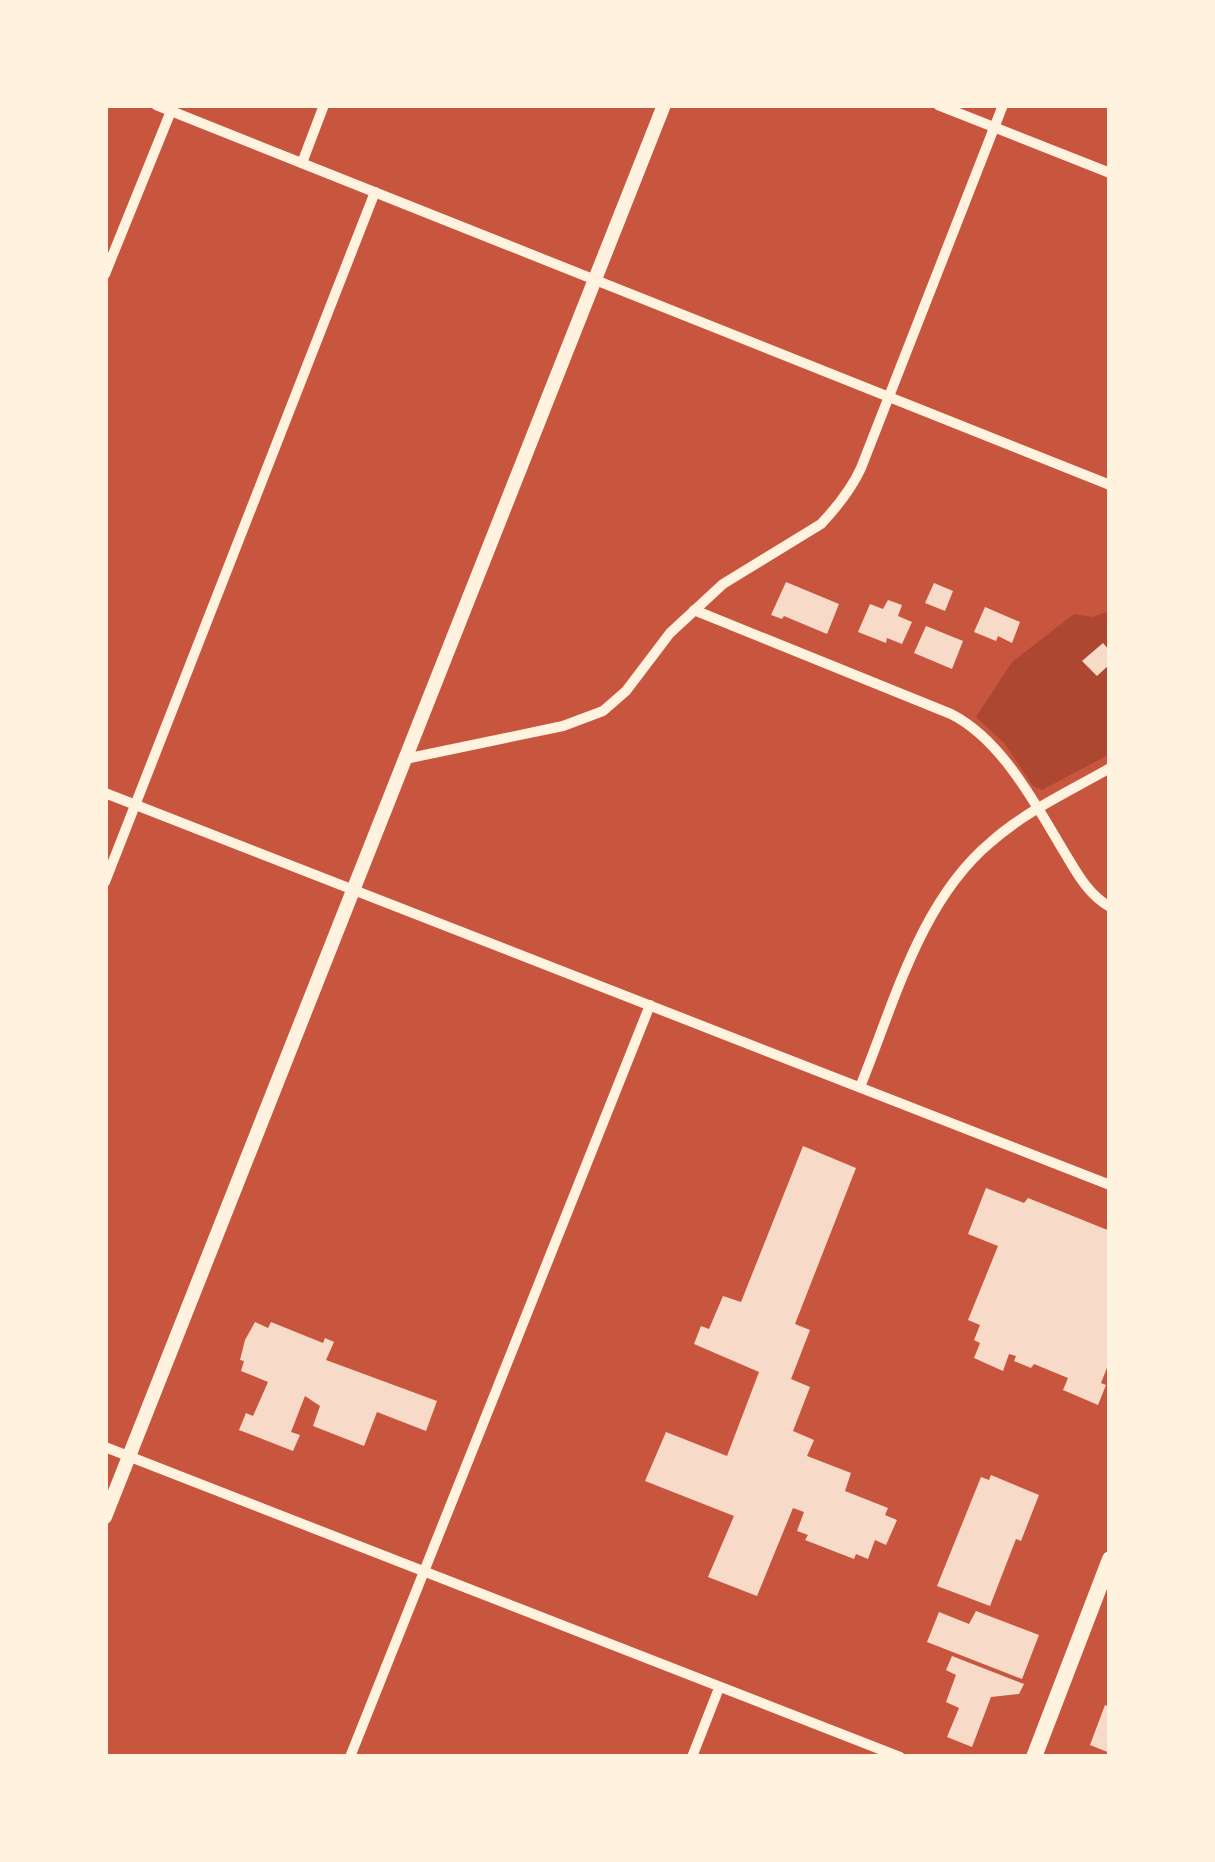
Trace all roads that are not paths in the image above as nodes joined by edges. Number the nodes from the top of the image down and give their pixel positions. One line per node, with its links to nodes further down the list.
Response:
1 (156, 105): 6 (street)
2 (324, 105): 8 (street)
3 (664, 105): 12 (street)
4 (938, 105): 7 (street)
5 (1003, 105): 7 (street)
6 (171, 111): 8 (street); 11 (street)
7 (994, 128): 9 (street); 13 (street)
8 (302, 163): 10 (street)
9 (1110, 173)
10 (375, 192): 12 (street); 19 (street)
11 (105, 274)
12 (595, 280): 13 (street); 16 (street)
13 (888, 395): 14 (street); 15 (street)
14 (1110, 484)
15 (694, 610): 16 (street); 20 (street)
16 (405, 759): 22 (street)
17 (1110, 768): 20 (street)
18 (105, 793): 19 (street)
19 (136, 805): 21 (street); 22 (street)
20 (1038, 808): 23 (street); 25 (street)
21 (105, 882)
22 (353, 890): 24 (street); 28 (street)
23 (1110, 907)
24 (650, 1006): 25 (street); 31 (street)
25 (860, 1087): 26 (street)
26 (1110, 1185)
27 (105, 1447): 28 (street)
28 (129, 1456): 29 (street); 31 (street)
29 (105, 1517)
30 (1110, 1559): 36 (main road)
31 (424, 1572): 32 (street); 33 (street)
32 (719, 1688): 34 (street); 35 (street)
33 (350, 1757)
34 (692, 1757)
35 (900, 1757)
36 (1034, 1757)

